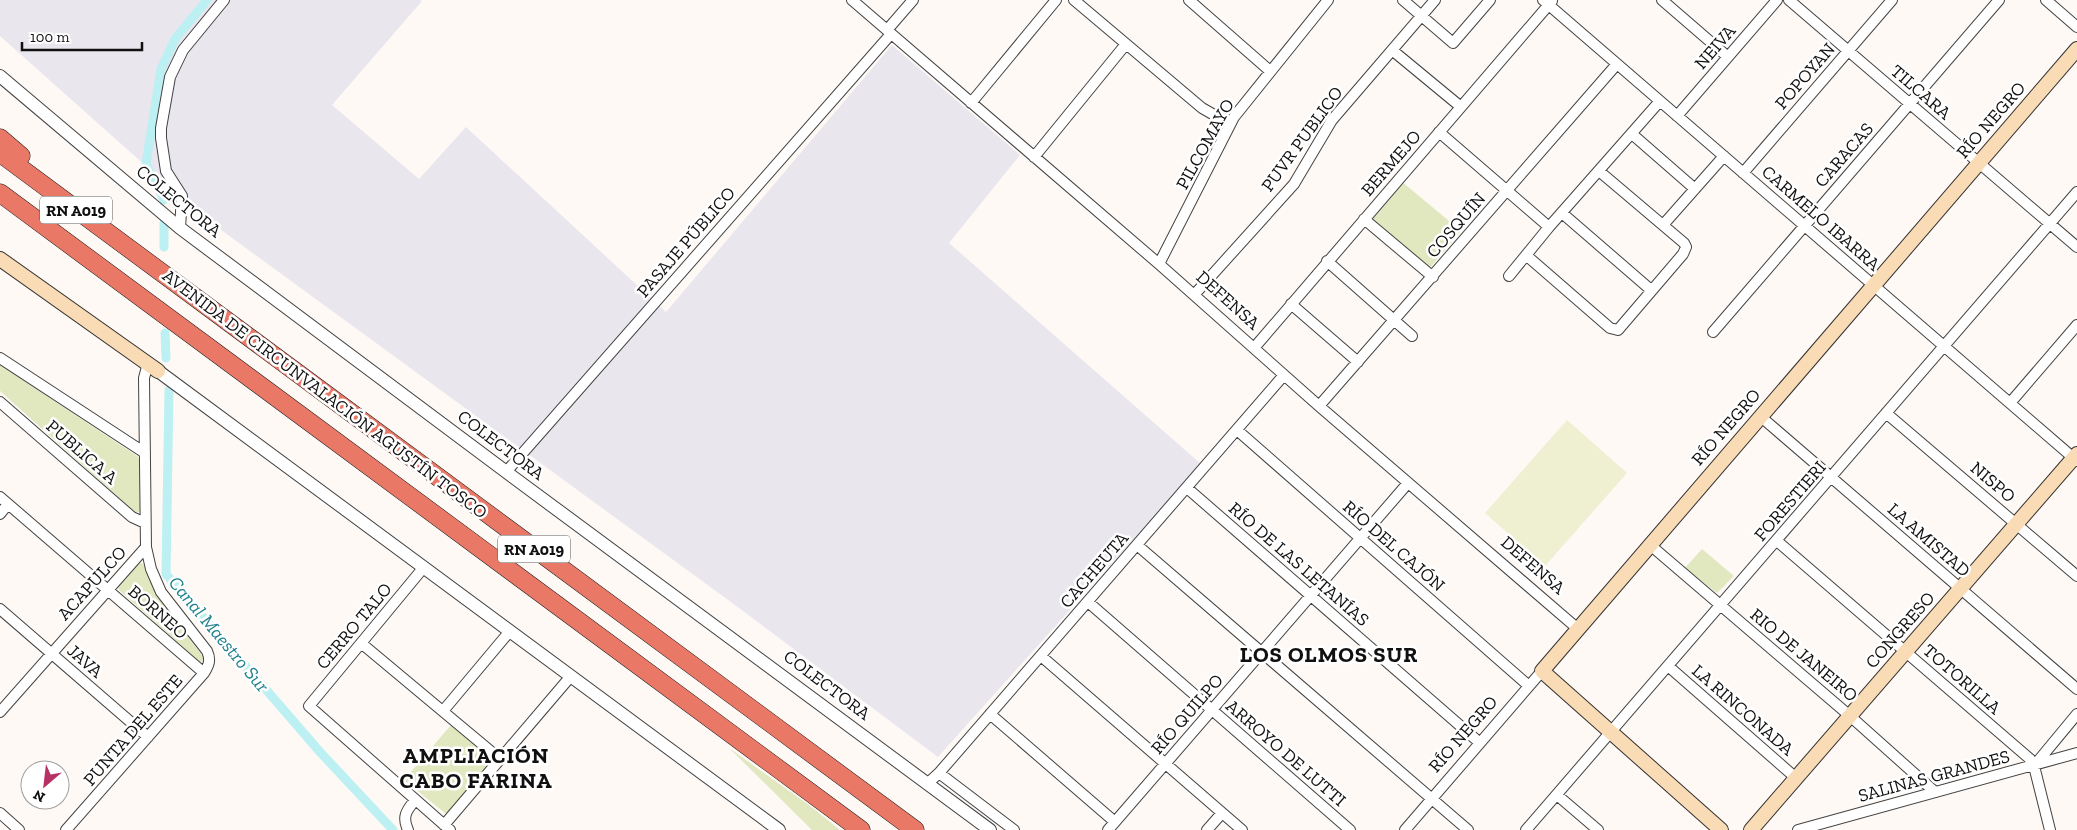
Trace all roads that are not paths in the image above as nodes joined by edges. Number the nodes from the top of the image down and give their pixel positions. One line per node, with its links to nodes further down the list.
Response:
1 (224, 0): 58 (street)
2 (852, 0): 22 (street, DEFENSA)
3 (913, 0): 22 (street, PASAJE PÚBLICO)
4 (1056, 0): 32 (street)
5 (1074, 0): 19 (street)
6 (1092, 0): 19 (street)
7 (1189, 0): 29 (street)
8 (1328, 0): 29 (street, PILCOMAYO)
9 (1403, 0): 20 (street)
10 (1435, 0): 20 (street, PUVR PUBLICO)
11 (1490, 0): 20 (street)
12 (1662, 0): 27 (street)
13 (1777, 0): 27 (street, NEIVA)
14 (1789, 0): 26 (street, TILCARA)
15 (1892, 0): 26 (street, POPOYAN)
16 (1999, 0): 33 (street, CARACAS)
17 (2046, 0): 21 (street)
18 (1548, 2): 28 (street, CARMELO IBARRA); 34 (street, BERMEJO)
19 (1085, 9): 23 (street)
20 (1421, 16): 25 (street, PUVR PUBLICO)
21 (2077, 27)
22 (889, 32): 32 (street, DEFENSA); 89 (street, PASAJE PÚBLICO)
23 (1126, 44): 36 (street); 42 (street)
24 (2077, 49): 43 (main road, RÍO NEGRO)
25 (1392, 50): 34 (street); 69 (street, PUVR PUBLICO)
26 (1848, 50): 33 (street, TILCARA); 45 (street, POPOYAN)
27 (1728, 57): 35 (street, NEIVA)
28 (1617, 64): 31 (street, CARMELO IBARRA); 47 (street, COSQUÍN)
29 (1270, 71): 36 (street, PILCOMAYO)
30 (0, 76): 58 (street, COLECTORA)
31 (1660, 101): 35 (street, CARMELO IBARRA); 38 (street)
32 (971, 103): 42 (street, DEFENSA)
33 (1910, 104): 43 (street, TILCARA); 56 (street, CARACAS)
34 (1461, 107): 37 (street, BERMEJO)
35 (1677, 116): 41 (street, CARMELO IBARRA)
36 (1230, 124): 63 (street, PILCOMAYO)
37 (1439, 132): 47 (street); 53 (street, BERMEJO)
38 (1632, 134): 44 (street); 46 (street)
39 (0, 138): 51 (highway)
40 (0, 153): 51 (highway, AVENIDA DE CIRCUNVALACIÓN AGUSTÍN TOSCO / RN A019)
41 (1724, 156): 45 (street, CARMELO IBARRA); 46 (street)
42 (1034, 157): 63 (street, DEFENSA)
43 (1979, 163): 54 (street, TILCARA); 67 (main road, RÍO NEGRO)
44 (1598, 171): 52 (street); 55 (street)
45 (1743, 172): 56 (street, CARMELO IBARRA)
46 (1695, 189): 55 (street)
47 (1508, 190): 57 (street); 66 (street, COSQUÍN)
48 (0, 192): 64 (highway, AVENIDA DE CIRCUNVALACIÓN AGUSTÍN TOSCO / RN A019)
49 (2077, 192): 54 (street, FORESTIERI)
50 (0, 203): 64 (highway)
51 (81, 213): 122 (highway, AVENIDA DE CIRCUNVALACIÓN AGUSTÍN TOSCO / RN A019)
52 (1562, 213): 57 (street); 68 (street)
53 (1364, 219): 62 (street, BERMEJO); 66 (street)
54 (2050, 224): 59 (street, TILCARA); 75 (street, FORESTIERI)
55 (1663, 225): 68 (street)
56 (1804, 226): 67 (street, CARMELO IBARRA); 73 (street, CARACAS)
57 (1549, 227): 60 (street)
58 (180, 228): 89 (street, COLECTORA)
59 (2077, 247)
60 (1527, 256): 65 (street); 68 (street)
61 (0, 260): 79 (main road)
62 (1327, 262): 70 (street, BERMEJO); 71 (street)
63 (1160, 264): 69 (street, DEFENSA)
64 (104, 269): 153 (highway, AVENIDA DE CIRCUNVALACIÓN AGUSTÍN TOSCO / RN A019)
65 (1509, 276)
66 (1432, 277): 71 (street, COSQUÍN)
67 (1873, 285): 75 (street, CARMELO IBARRA); 85 (main road, RÍO NEGRO)
68 (1651, 290)
69 (1194, 295): 76 (street, DEFENSA)
70 (1291, 304): 76 (street, BERMEJO); 78 (street)
71 (1395, 320): 74 (street); 78 (street, COSQUÍN)
72 (2077, 325): 82 (street)
73 (1713, 332)
74 (1412, 336)
75 (1944, 346): 82 (street, CARMELO IBARRA); 84 (street, FORESTIERI)
76 (1254, 348): 80 (street, DEFENSA)
77 (0, 358): 87 (street, PUBLICA A)
78 (1358, 362): 83 (street, COSQUÍN)
79 (153, 367): 87 (street, ACAPULCO); 103 (street)
80 (1284, 375): 83 (street, DEFENSA); 86 (street, CACHEUTA)
81 (0, 402): 96 (street, PUBLICA A)
82 (2010, 403): 88 (street, CARMELO IBARRA)
83 (1319, 406): 91 (street, DEFENSA)
84 (1886, 413): 90 (street, FORESTIERI); 97 (street, NISPO)
85 (1760, 416): 90 (street, LA AMISTAD); 100 (main road, RÍO NEGRO)
86 (1237, 430): 92 (street, CACHEUTA); 98 (street, RÍO DEL CAJÓN)
87 (145, 453): 96 (street, ACAPULCO)
88 (2076, 458): 97 (main road, CONGRESO)
89 (506, 472): 140 (street, COLECTORA)
90 (1831, 477): 99 (street, FORESTIERI); 106 (street, LA AMISTAD)
91 (1408, 483): 98 (street, RÍO QUILPO); 111 (street, DEFENSA)
92 (1187, 488): 101 (street, CACHEUTA); 107 (street, RÍO DE LAS LETANÍAS)
93 (0, 497): 94 (street, BORNEO)
94 (8, 504): 95 (street); 105 (street, BORNEO)
95 (0, 514)
96 (145, 523): 102 (street, ACAPULCO)
97 (2017, 524): 104 (street, NISPO); 106 (main road, CONGRESO)
98 (1361, 539): 107 (street, RÍO QUILPO); 123 (street, RÍO DEL CAJÓN)
99 (1777, 541): 109 (street, FORESTIERI); 114 (street, TOTORILLA)
100 (1649, 544): 109 (street, RIO DE JANEIRO); 111 (main road, RÍO NEGRO)
101 (1137, 545): 108 (street, CACHEUTA); 116 (street)
102 (146, 547): 105 (street, ACAPULCO); 120 (street)
103 (424, 567): 112 (street); 113 (street, CERRO TALO)
104 (2077, 576)
105 (108, 589): 115 (street, ACAPULCO); 120 (street, BORNEO)
106 (1961, 589): 114 (main road, CONGRESO); 124 (street, LA AMISTAD)
107 (1311, 596): 116 (street, RÍO QUILPO); 133 (street, RÍO DE LAS LETANÍAS)
108 (1088, 602): 117 (street, CACHEUTA); 125 (street, ARROYO DE LUTTI)
109 (1720, 606): 118 (street, FORESTIERI); 130 (street, RIO DE JANEIRO)
110 (0, 609): 115 (street, JAVA)
111 (1578, 629): 119 (main road, RÍO NEGRO)
112 (510, 631): 121 (street); 126 (street)
113 (361, 643): 126 (street); 144 (street, CERRO TALO)
114 (1906, 652): 130 (main road, CONGRESO); 137 (street, TOTORILLA)
115 (51, 653): 127 (street, ACAPULCO); 132 (street, JAVA)
116 (1262, 653): 125 (street, RÍO QUILPO); 143 (street)
117 (1041, 656): 128 (street, CACHEUTA); 136 (street)
118 (1668, 666): 131 (street, FORESTIERI); 139 (street, LA RINCONADA)
119 (1542, 671): 123 (street, RÍO NEGRO); 131 (main road)
120 (204, 673): 132 (street, PUNTA DEL ESTE)
121 (571, 676): 135 (street); 152 (street)
122 (720, 686): 154 (highway, AVENIDA DE CIRCUNVALACIÓN AGUSTÍN TOSCO / RN A019); 155 (highway)
123 (1529, 686): 133 (street, RÍO NEGRO)
124 (2077, 689)
125 (1212, 710): 136 (street, RÍO QUILPO); 160 (street, ARROYO DE LUTTI)
126 (443, 711): 135 (street)
127 (0, 712)
128 (990, 714): 138 (street, CACHEUTA); 147 (street)
129 (2077, 714): 137 (street)
130 (1850, 716): 139 (main road, CONGRESO); 141 (street, RIO DE JANEIRO)
131 (1610, 732): 142 (street, FORESTIERI); 165 (main road)
132 (148, 737): 150 (street, PUNTA DEL ESTE)
133 (1480, 743): 143 (street, RÍO NEGRO)
134 (2077, 753): 137 (street, SALINAS GRANDES)
135 (500, 759): 148 (street)
136 (1165, 765): 146 (street); 147 (street, RÍO QUILPO)
137 (2034, 766): 141 (street, SALINAS GRANDES); 168 (street)
138 (939, 773): 140 (street, CACHEUTA); 157 (street)
139 (1796, 778): 166 (main road, CONGRESO)
140 (927, 784): 156 (street, COLECTORA)
141 (1936, 792): 167 (street, SALINAS GRANDES)
142 (1557, 795): 163 (street, FORESTIERI); 164 (street)
143 (1432, 799): 161 (street, RÍO NEGRO); 162 (street)
144 (415, 800): 148 (street); 151 (street)
145 (0, 813): 149 (street)
146 (1222, 813): 158 (street); 159 (street)
147 (1112, 826)
148 (447, 827)
149 (20, 830)
150 (66, 830)
151 (408, 830)
152 (779, 830)
153 (861, 830)
154 (915, 830)
155 (929, 830)
156 (990, 830)
157 (1014, 830)
158 (1207, 830)
159 (1242, 830)
160 (1350, 830)
161 (1405, 830)
162 (1468, 830)
163 (1526, 830)
164 (1598, 830)
165 (1721, 830)
166 (1751, 830)
167 (1798, 830)
168 (2050, 830)

